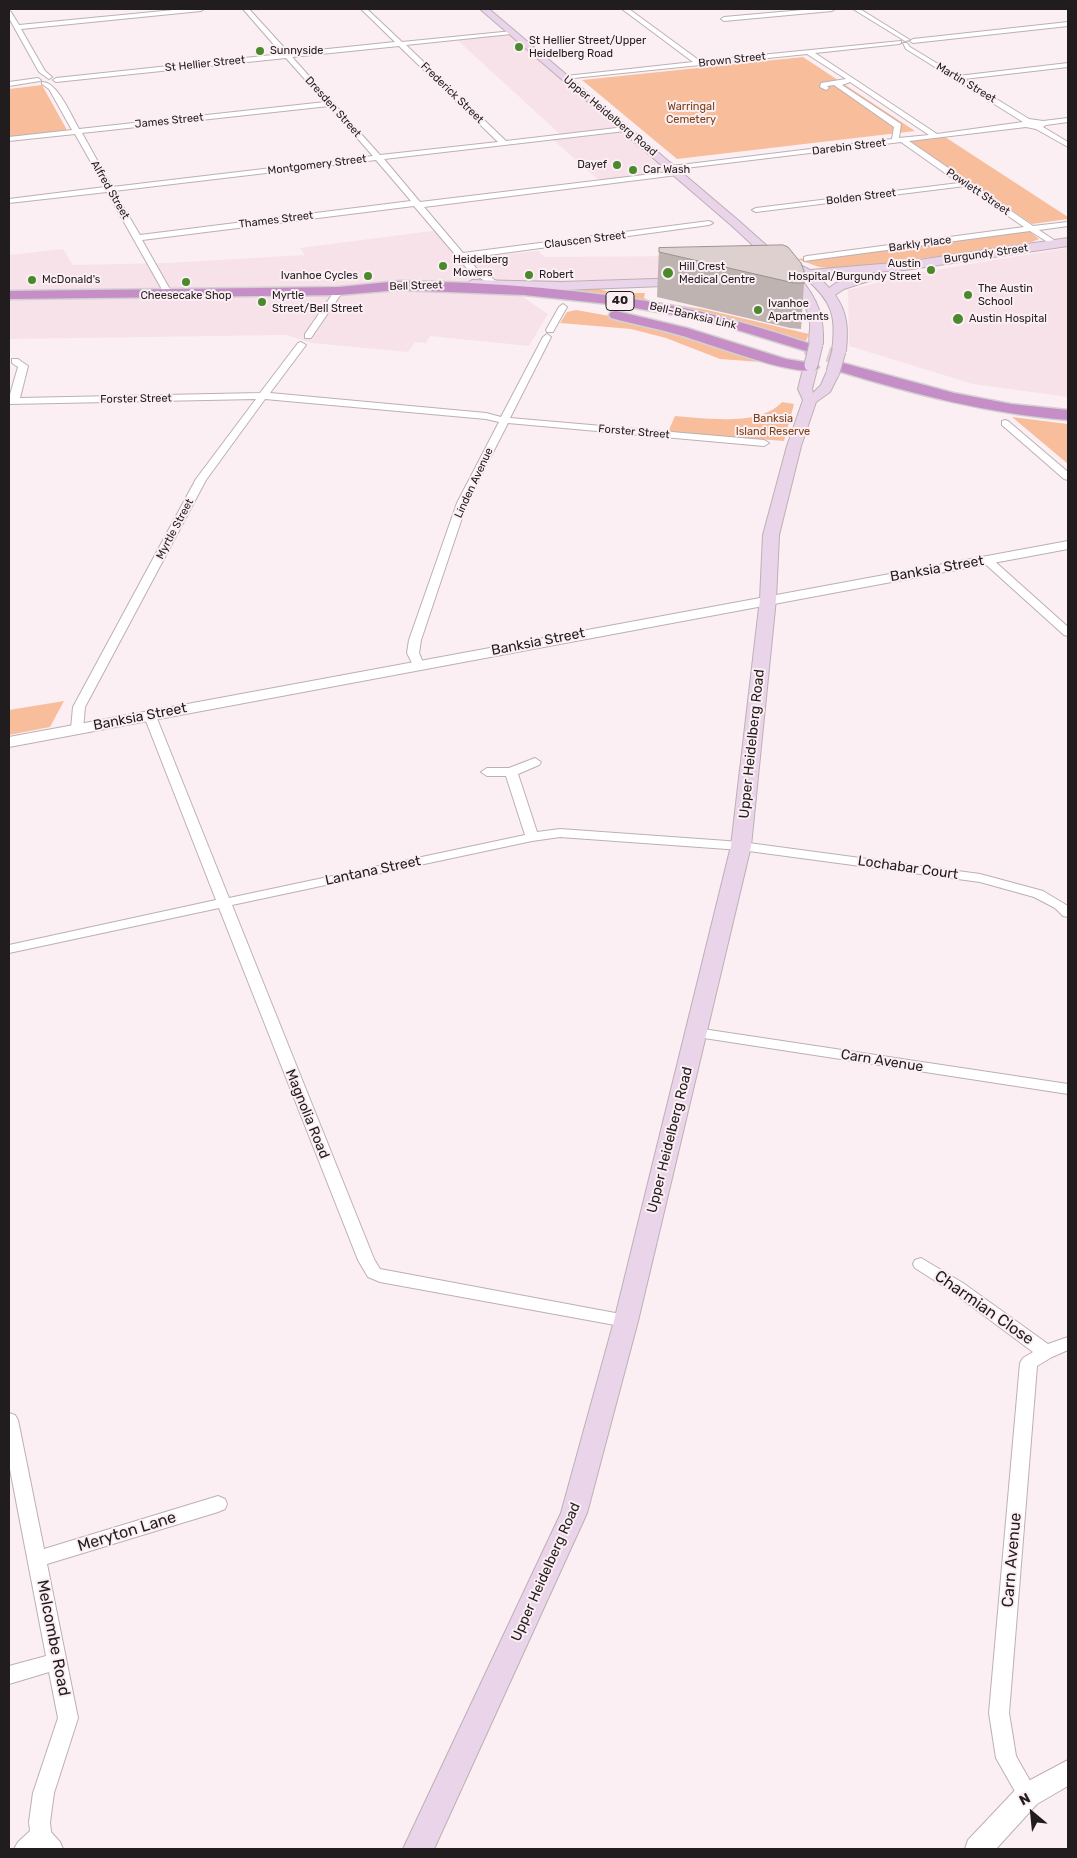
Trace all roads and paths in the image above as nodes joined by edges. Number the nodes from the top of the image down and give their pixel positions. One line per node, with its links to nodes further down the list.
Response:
1 (201, 9): 12 (street)
2 (246, 9): 17 (street, Dresden Street)
3 (364, 9): 15 (street, Frederick Street)
4 (484, 9): 13 (main road, Upper Heidelberg Road)
5 (625, 9): 18 (street)
6 (832, 9): 10 (street)
7 (857, 9): 8 (street); 14 (street, Martin Street)
8 (866, 9)
9 (9, 13): 12 (street, Alfred Street)
10 (724, 20)
11 (1068, 24): 14 (street, Brown Street)
12 (17, 27): 22 (street, Alfred Street)
13 (511, 32): 15 (street, St Hellier Street); 20 (main road, Upper Heidelberg Road)
14 (906, 42): 16 (street, Brown Street); 21 (street, Martin Street)
15 (400, 44): 17 (street, St Hellier Street); 36 (street, Frederick Street)
16 (809, 52): 18 (street, Brown Street); 23 (street)
17 (287, 55): 22 (street, St Hellier Street); 27 (street, Dresden Street)
18 (698, 63): 20 (street, Brown Street)
19 (1068, 65): 21 (street)
20 (566, 78): 31 (main road, Upper Heidelberg Road)
21 (958, 78): 29 (street, Martin Street)
22 (47, 80): 25 (street, St Hellier Street); 32 (street, Alfred Street)
23 (851, 80): 24 (street); 33 (street)
24 (838, 82): 26 (street); 35 (street)
25 (12, 83)
26 (813, 84)
27 (330, 104): 32 (street, James Street); 38 (street, Dresden Street)
28 (1068, 120): 30 (street)
29 (1027, 124): 30 (street, Darebin Street); 33 (street, Darebin Street)
30 (1040, 125): 37 (street)
31 (625, 129): 36 (street, Montgomery Street); 39 (main road, Upper Heidelberg Road)
32 (77, 131): 34 (street, James Street); 41 (street, Alfred Street)
33 (936, 136): 35 (street, Darebin Street)
34 (9, 139)
35 (899, 141): 39 (street, Darebin Street); 40 (street, Powlett Street)
36 (504, 143): 38 (street, Montgomery Street)
37 (1068, 145)
38 (378, 158): 41 (street, Montgomery Street); 43 (street, Dresden Street)
39 (674, 171): 43 (street, Thames Street); 53 (main road, Upper Heidelberg Road)
40 (966, 184): 44 (street, Bolden Street); 47 (street, Powlett Street)
41 (109, 189): 42 (street, Montgomery Street); 48 (street, Alfred Street)
42 (9, 201)
43 (417, 204): 48 (street, Thames Street); 51 (street, Dresden Street)
44 (756, 210)
45 (709, 224): 51 (street, Clauscen Street)
46 (1068, 224): 47 (street, Burgundy Street)
47 (1032, 229): 50 (street, Powlett Street); 52 (street, Barkly Place)
48 (137, 238): 65 (street, Alfred Street)
49 (1068, 242): 50 (main road, Burgundy Street)
50 (1054, 244): 54 (main road, Burgundy Street)
51 (462, 256): 57 (street, Dresden Street)
52 (807, 259)
53 (786, 263): 56 (main road); 58 (main road, Upper Heidelberg Road); 58 (main road); 59 (main road, Upper Heidelberg Road)
54 (905, 266): 55 (main road, Burgundy Street); 56 (main road, Burgundy Street)
55 (885, 271): 59 (main road, Burgundy Street); 66 (main road)
56 (833, 272): 59 (main road, Burgundy Street)
57 (477, 274): 61 (street, Dresden Street); 63 (street)
58 (793, 277): 59 (main road, Burgundy Street); 71 (main road, Upper Heidelberg Road)
59 (811, 277): 66 (main road, Upper Heidelberg Road)
60 (698, 282): 61 (main road, Bell Street)
61 (495, 284): 63 (main road, Bell Street)
62 (428, 286): 63 (main road, Bell Street); 64 (highway, Bell Street / 40); 71 (highway, Bell–Banksia Link / 40)
63 (463, 290): 64 (highway, Bell Street / 40); 68 (highway); 71 (highway, Bell–Banksia Link / 40)
64 (339, 292): 65 (highway, Bell Street / 40); 69 (street)
65 (168, 293): 67 (highway, Bell Street / 40)
66 (828, 294): 73 (main road, Upper Heidelberg Road)
67 (9, 295)
68 (563, 307): 71 (highway); 79 (street, Linden Avenue)
69 (308, 336)
70 (301, 345): 75 (street, Myrtle Street)
71 (811, 358): 73 (main road); 74 (main road, Upper Heidelberg Road)
72 (15, 361): 76 (street)
73 (838, 366): 74 (main road); 77 (highway); 78 (highway)
74 (808, 393): 85 (main road, Upper Heidelberg Road)
75 (262, 397): 76 (street, Forster Street); 79 (street, Forster Street); 89 (street, Myrtle Street)
76 (12, 401)
77 (1068, 407)
78 (1068, 415)
79 (504, 420): 81 (street, Forster Street); 87 (street, Linden Avenue)
80 (1005, 423): 82 (street)
81 (764, 443)
82 (1068, 477)
83 (1068, 545): 84 (street, Banksia Street)
84 (987, 560): 85 (street, Banksia Street); 86 (street)
85 (768, 599): 87 (street, Banksia Street); 95 (main road, Upper Heidelberg Road)
86 (1068, 634)
87 (418, 665): 88 (street, Banksia Street)
88 (150, 716): 89 (street, Banksia Street); 96 (street, Magnolia Road)
89 (78, 729): 90 (street, Banksia Street)
90 (9, 742)
91 (535, 762): 93 (street)
92 (487, 772): 93 (street)
93 (511, 772): 94 (street)
94 (532, 837): 95 (street, Lantana Street); 96 (street, Lantana Street)
95 (741, 846): 97 (street, Lochabar Court); 99 (main road, Upper Heidelberg Road)
96 (225, 903): 98 (street, Lantana Street); 102 (street, Magnolia Road)
97 (1068, 914)
98 (9, 949)
99 (696, 1033): 100 (street, Carn Avenue); 102 (main road, Upper Heidelberg Road)
100 (1068, 1089)
101 (921, 1264): 104 (street, Charmian Close)
102 (626, 1321): 115 (main road, Upper Heidelberg Road)
103 (1068, 1343): 104 (street, Carn Avenue)
104 (1046, 1352): 112 (street, Carn Avenue)
105 (9, 1420): 106 (street, Melcombe Road)
106 (12, 1452): 108 (street, Melcombe Road)
107 (218, 1504): 108 (street, Meryton Lane)
108 (37, 1559): 109 (street, Melcombe Road)
109 (57, 1661): 110 (street); 113 (street, Melcombe Road)
110 (9, 1676)
111 (1068, 1772): 112 (street)
112 (1028, 1795): 116 (street)
113 (47, 1842): 114 (street)
114 (25, 1849)
115 (418, 1849)
116 (978, 1849)

